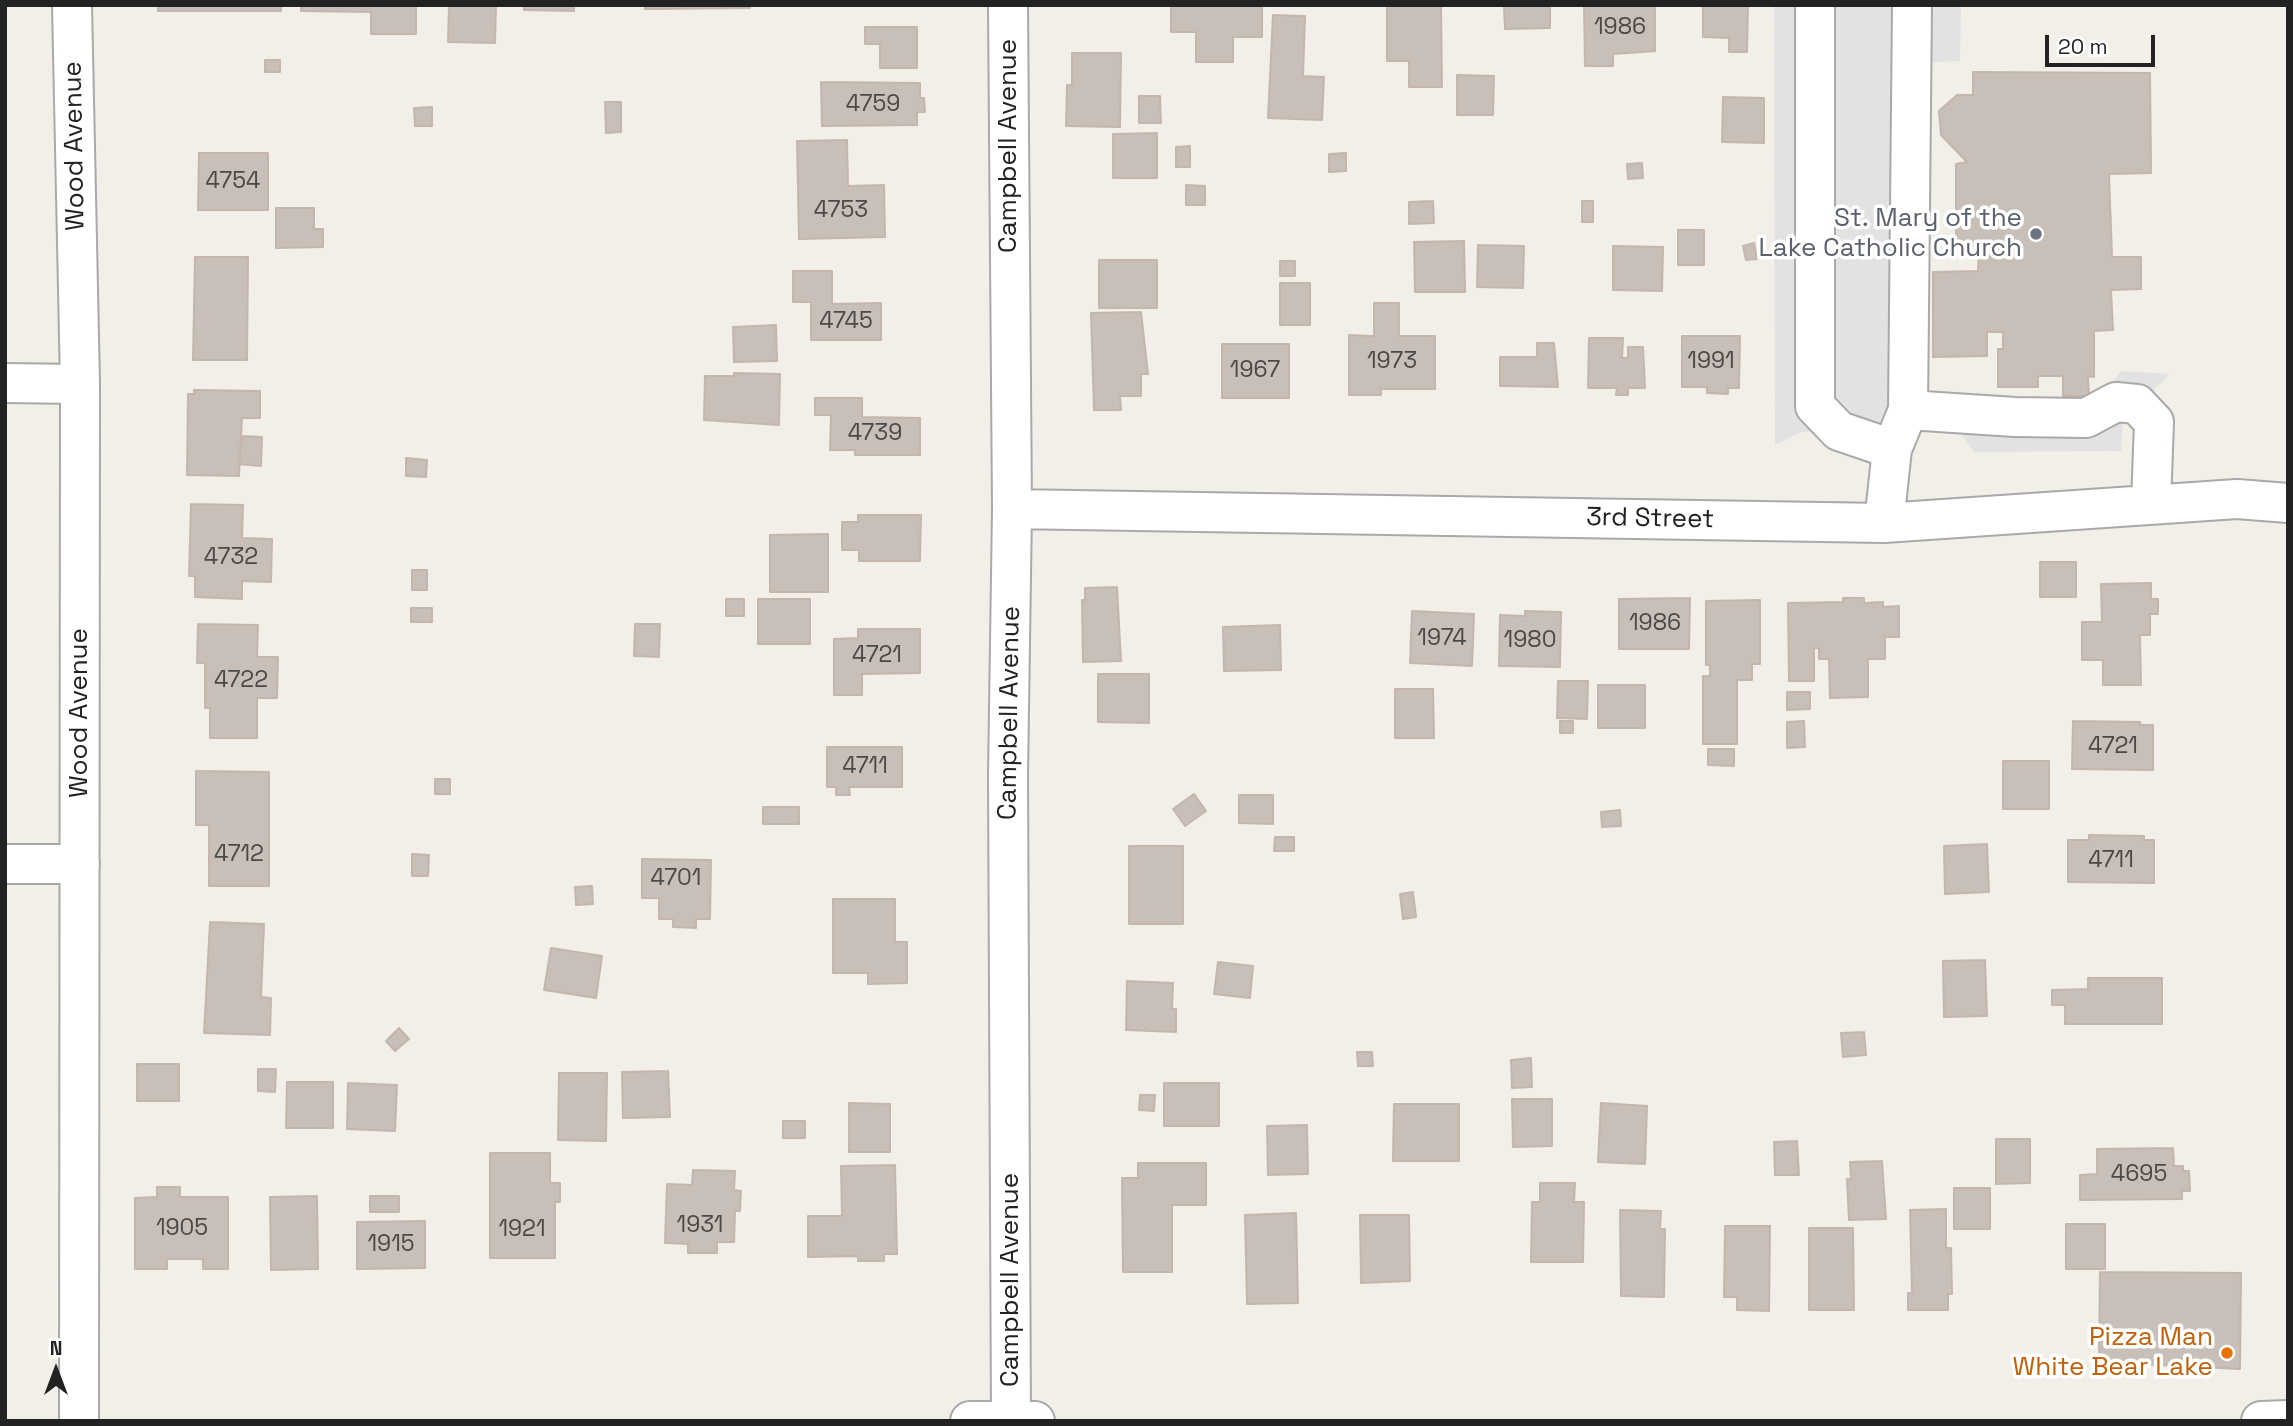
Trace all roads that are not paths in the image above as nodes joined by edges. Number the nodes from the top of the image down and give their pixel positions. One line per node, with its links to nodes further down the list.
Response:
1 (72, 5): 6 (street, Wood Avenue)
2 (1008, 5): 11 (street, Campbell Avenue)
3 (1815, 5): 8 (street)
4 (1912, 5): 7 (street)
5 (5, 383): 6 (street)
6 (80, 384): 14 (street, Wood Avenue)
7 (1908, 410): 8 (street); 10 (street)
8 (1892, 449): 12 (street)
9 (2288, 503): 10 (street, 3rd Street)
10 (2151, 504): 12 (street, 3rd Street)
11 (1012, 509): 12 (street, 3rd Street); 15 (street, Campbell Avenue)
12 (1884, 523)
13 (5, 864): 14 (street)
14 (80, 864): 17 (street, Wood Avenue)
15 (1011, 1420): 18 (street); 19 (street)
16 (2288, 1420): 20 (street)
17 (79, 1421)
18 (970, 1421)
19 (1037, 1421)
20 (2261, 1421)

